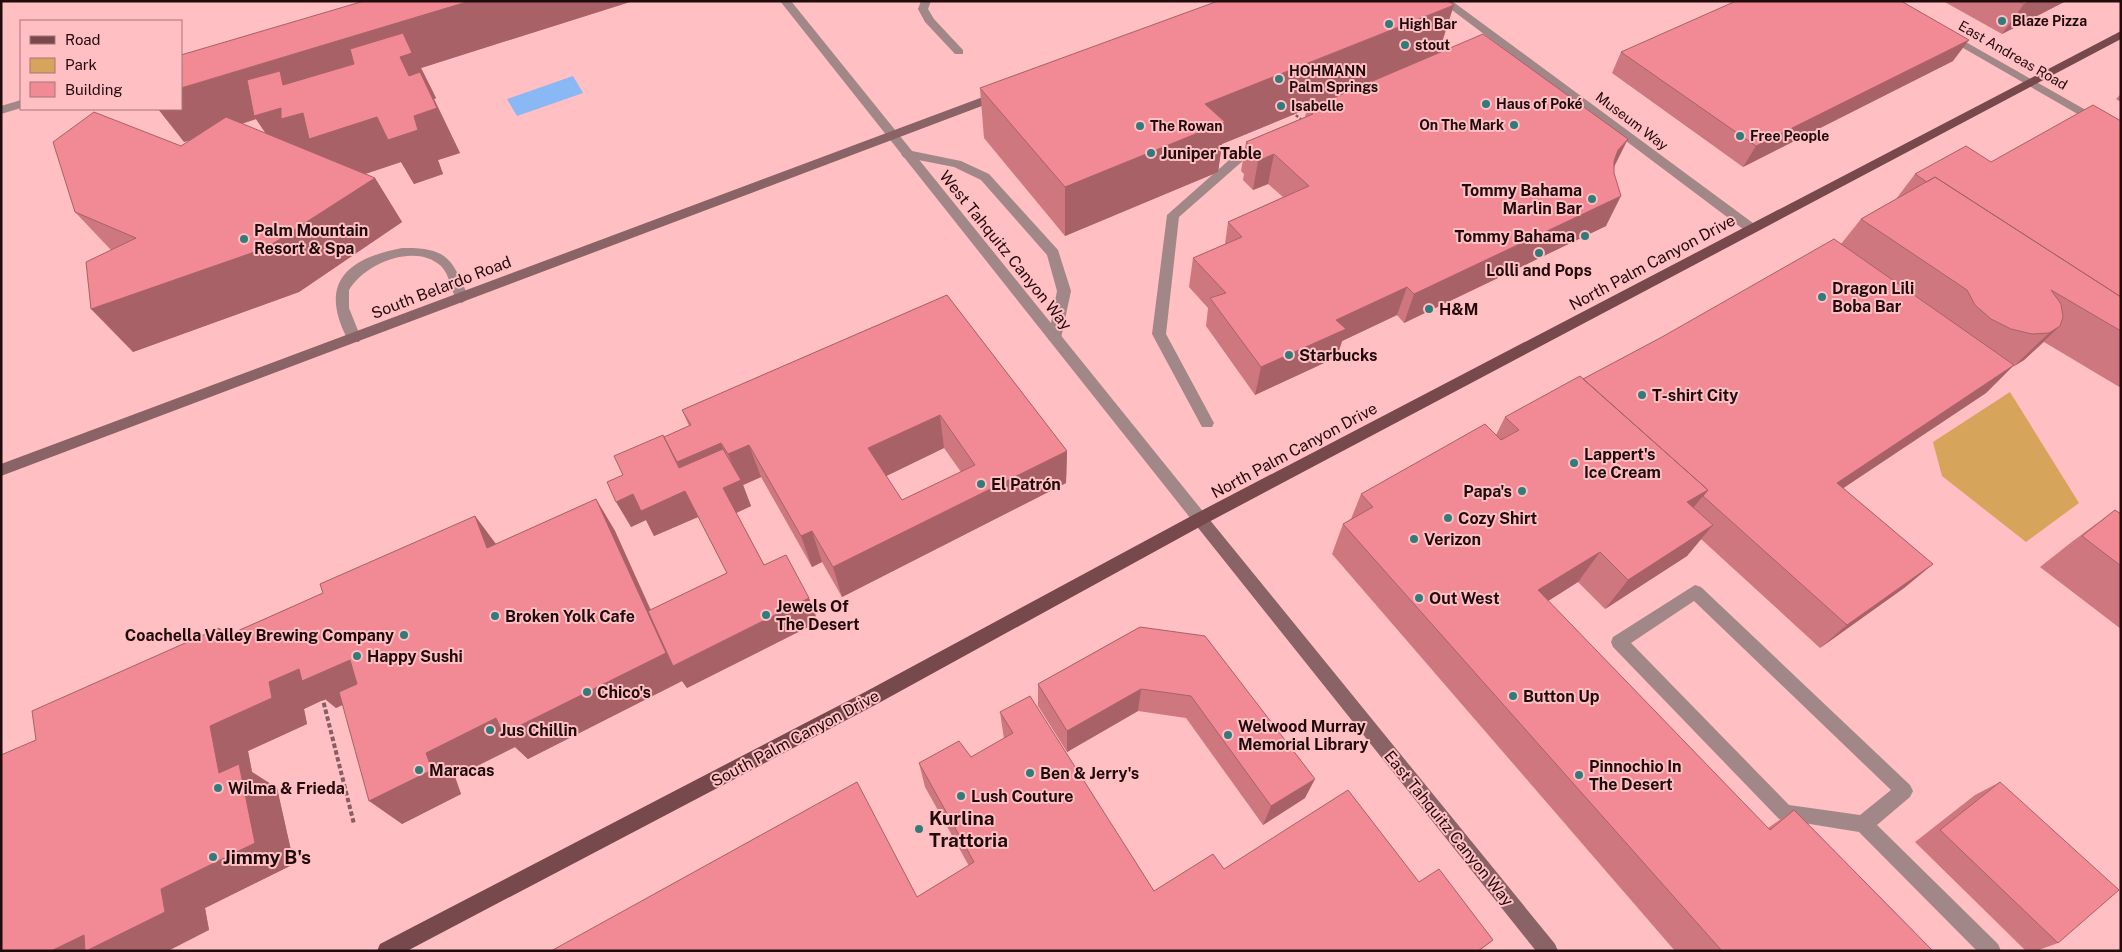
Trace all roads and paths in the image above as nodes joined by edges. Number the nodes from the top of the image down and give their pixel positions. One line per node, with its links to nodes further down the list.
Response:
1 (926, 1): 6 (street)
2 (1445, 1): 16 (street, Museum Way)
3 (786, 2): 14 (street, West Tahquitz Canyon Way)
4 (1940, 30): 7 (street, East Andreas Road)
5 (2121, 34): 7 (main road, North Palm Canyon Drive)
6 (959, 52)
7 (2030, 82): 13 (street, East Andreas Road); 16 (main road, North Palm Canyon Drive)
8 (1015, 90): 14 (street, South Belardo Road)
9 (20, 104): 11 (street)
10 (1288, 108): 12 (path)
11 (1, 110)
12 (1309, 126): 20 (street)
13 (2121, 135)
14 (893, 136): 15 (street, West Tahquitz Canyon Way); 17 (street, South Belardo Road)
15 (907, 154): 19 (street, West Tahquitz Canyon Way); 19 (street)
16 (1752, 229): 22 (main road, North Palm Canyon Drive)
17 (462, 298): 18 (street, South Belardo Road); 18 (street)
18 (354, 338): 21 (street, South Belardo Road)
19 (1055, 339): 22 (street, West Tahquitz Canyon Way)
20 (1207, 423)
21 (1, 470)
22 (1200, 519): 26 (main road, South Palm Canyon Drive); 27 (street, East Tahquitz Canyon Way)
23 (321, 691): 24 (path)
24 (354, 824)
25 (1863, 824): 25 (street); 28 (street)
26 (387, 951)
27 (1548, 951)
28 (1991, 951)

